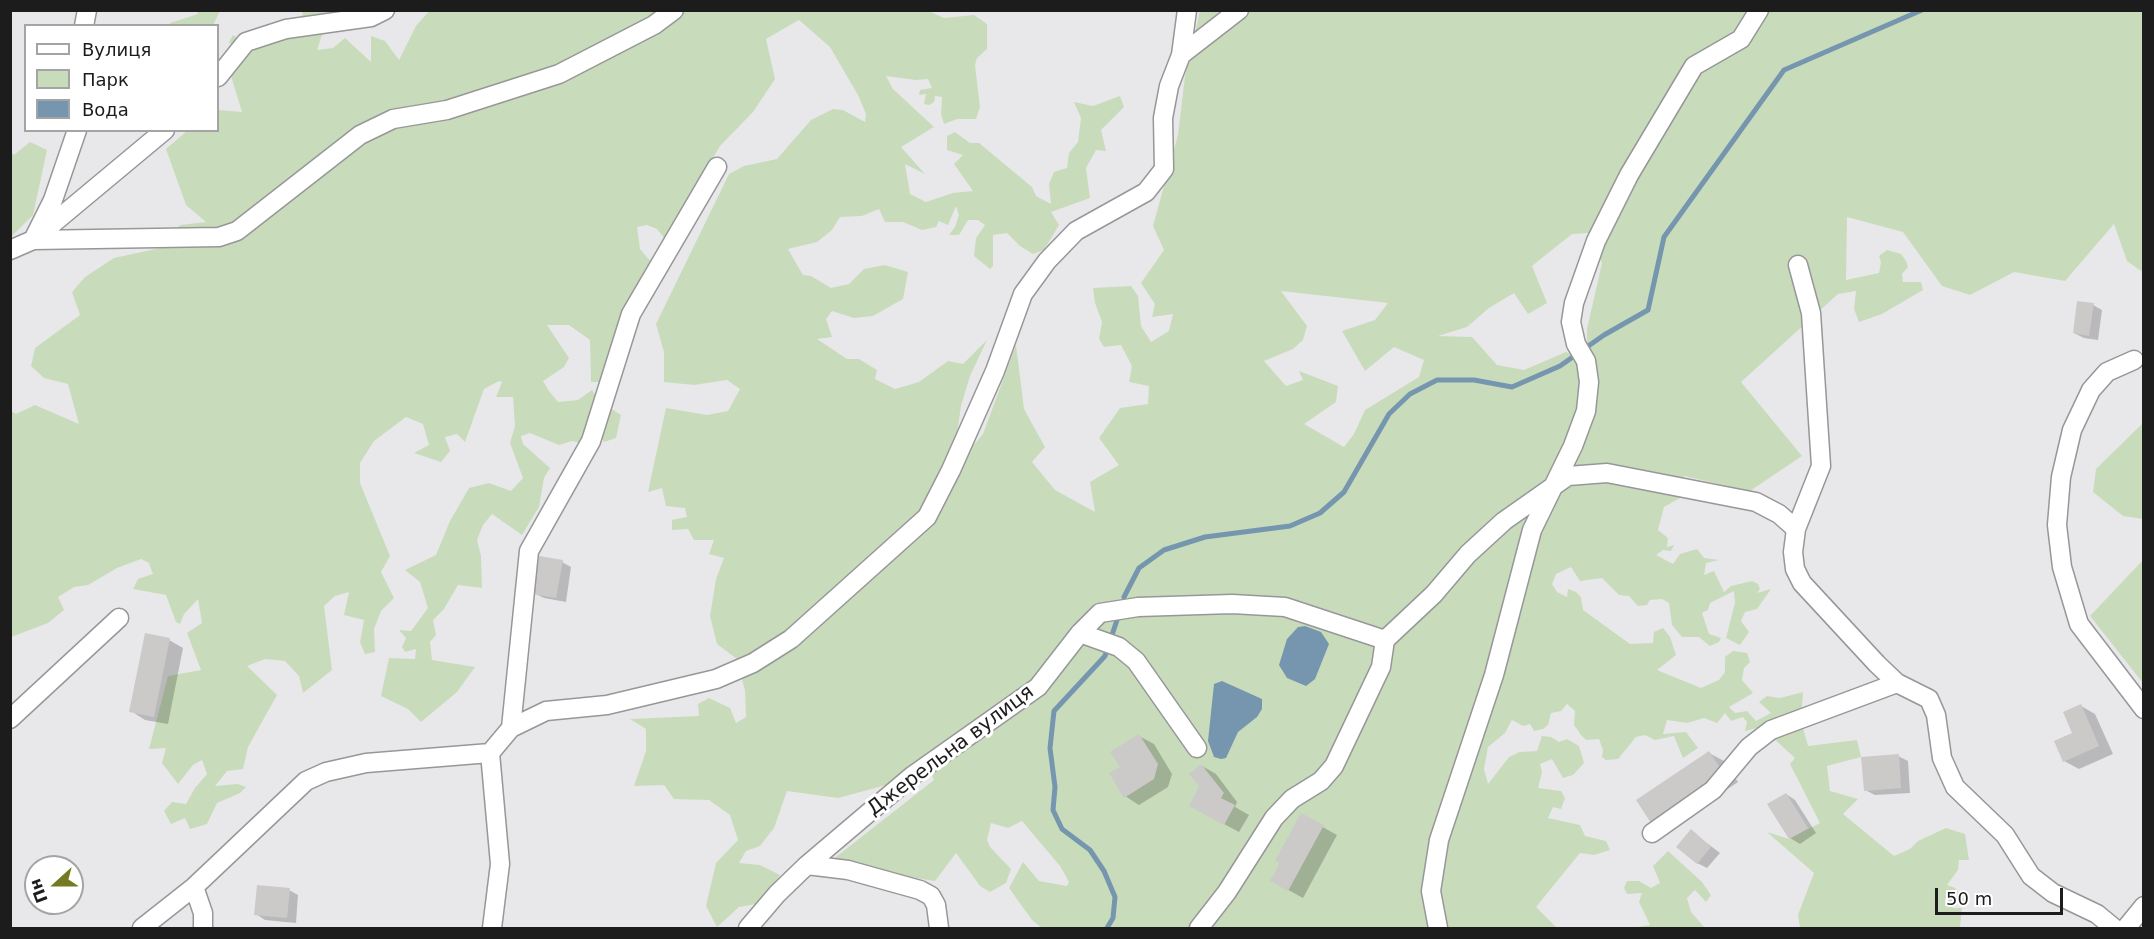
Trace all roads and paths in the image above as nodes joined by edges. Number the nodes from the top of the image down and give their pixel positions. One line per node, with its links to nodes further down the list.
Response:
1 (385, 10): 7 (street)
2 (674, 10): 11 (street)
3 (1187, 10): 6 (street)
4 (1239, 10): 6 (street)
5 (1759, 10): 15 (street)
6 (1181, 55): 23 (street)
7 (219, 76)
8 (76, 132): 11 (street)
9 (163, 132): 11 (street)
10 (717, 167): 23 (street)
11 (33, 240): 12 (street)
12 (10, 250)
13 (1798, 265): 16 (street)
14 (2134, 360): 21 (street)
15 (1551, 487): 16 (street); 19 (street); 36 (street)
16 (1796, 529): 20 (street)
17 (119, 618): 22 (street)
18 (1080, 633): 19 (street, Джерельна вулиця); 24 (street); 27 (street, Джерельна вулиця)
19 (1385, 640): 35 (street)
20 (1897, 682): 26 (street); 37 (street)
21 (2144, 709)
22 (10, 718)
23 (511, 728): 25 (street)
24 (1197, 748)
25 (490, 753): 28 (street); 32 (street)
26 (1652, 833)
27 (807, 865): 33 (street, Джерельна вулиця); 34 (street)
28 (194, 887): 30 (street); 31 (street)
29 (2144, 906): 38 (street)
30 (142, 928)
31 (203, 928)
32 (492, 928)
33 (748, 928)
34 (939, 928)
35 (1199, 928)
36 (1438, 928)
37 (2114, 928)
38 (2126, 928)

